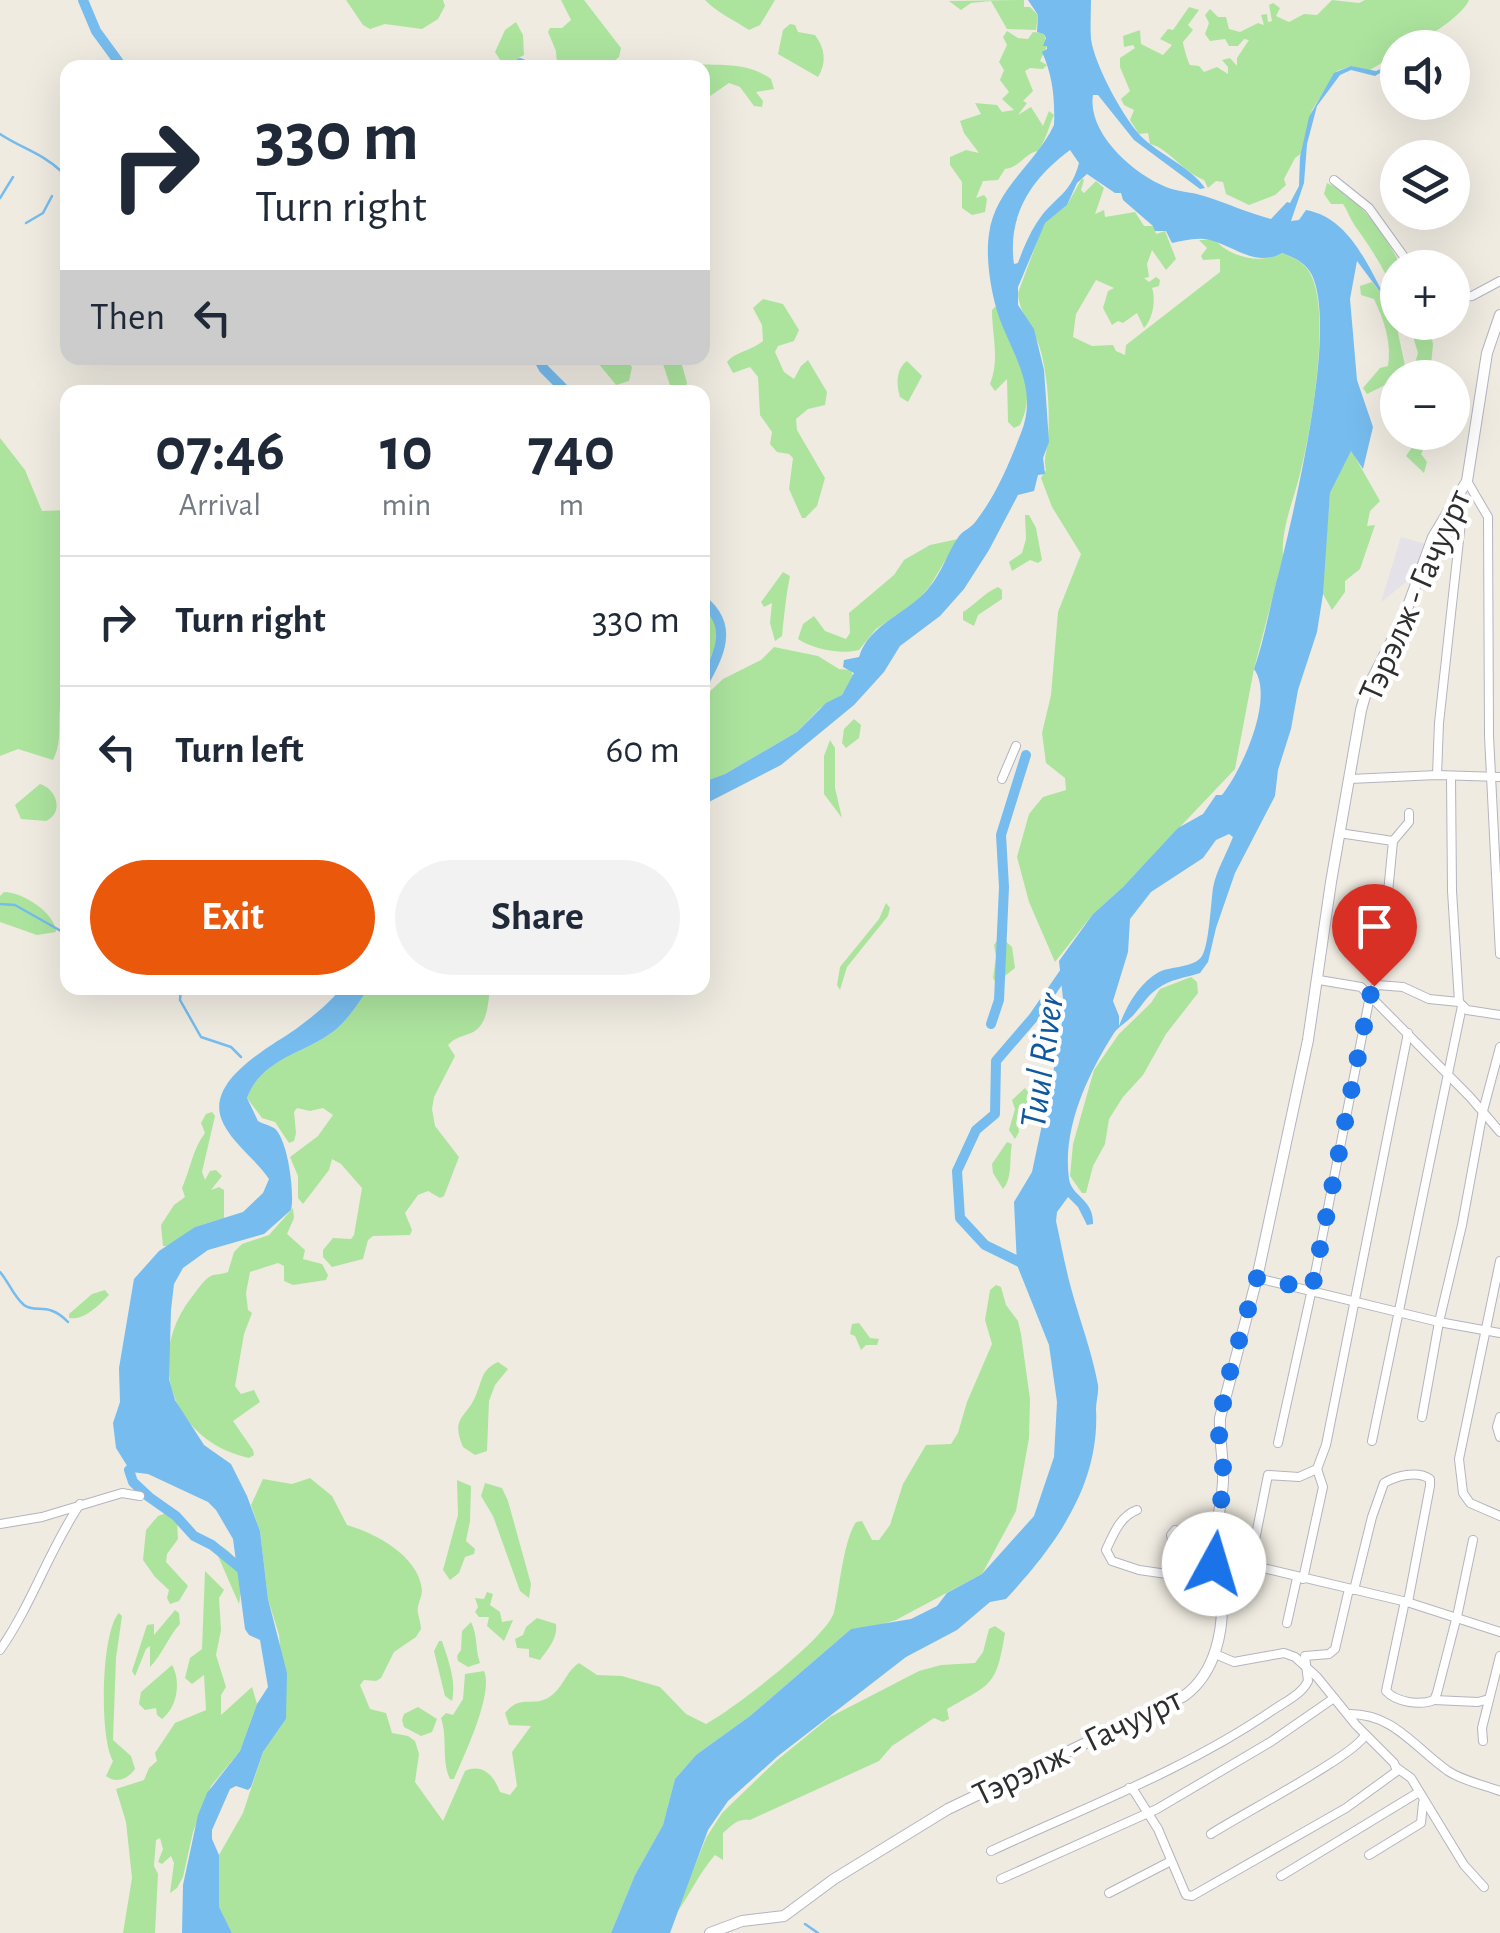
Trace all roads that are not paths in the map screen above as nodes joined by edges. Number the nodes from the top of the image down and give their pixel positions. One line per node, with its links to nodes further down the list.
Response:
1 (1334, 180): 2 (street)
2 (1399, 250)
3 (1500, 281): 4 (street)
4 (1470, 296)
5 (1500, 316): 6 (main road, Тэрэлж - Гачуурт)
6 (1466, 481): 7 (main road, Тэрэлж - Гачуурт); 8 (street)
7 (1452, 510): 11 (street); 14 (main road, Тэрэлж - Гачуурт)
8 (1485, 514): 9 (street); 13 (street)
9 (1500, 514)
10 (1016, 746): 15 (street)
11 (1438, 775): 12 (street); 14 (street)
12 (1452, 776): 13 (street); 23 (street)
13 (1496, 777): 20 (street)
14 (1350, 779): 17 (main road, Тэрэлж - Гачуурт)
15 (1002, 780)
16 (1408, 814): 18 (street)
17 (1339, 832): 18 (street); 21 (main road, Тэрэлж - Гачуурт)
18 (1393, 841): 19 (street)
19 (1386, 912)
20 (1500, 954)
21 (1319, 980): 22 (street); 31 (main road, Тэрэлж - Гачуурт)
22 (1370, 996): 23 (street); 25 (street); 32 (street)
23 (1460, 1004): 24 (street); 27 (street)
24 (1500, 1015)
25 (1408, 1034): 27 (street); 33 (street)
26 (1500, 1047): 28 (street)
27 (1449, 1076): 28 (street); 34 (street)
28 (1483, 1112): 29 (street); 35 (street)
29 (1500, 1132)
30 (1500, 1262): 36 (street)
31 (1257, 1278): 32 (street); 51 (main road, Тэрэлж - Гачуурт)
32 (1312, 1289): 33 (street); 42 (street)
33 (1354, 1301): 34 (street); 43 (street)
34 (1398, 1314): 35 (street); 41 (street)
35 (1439, 1322): 36 (street); 38 (street)
36 (1485, 1330): 37 (street); 47 (street)
37 (1500, 1333)
38 (1422, 1417)
39 (1500, 1417): 40 (street)
40 (1500, 1438)
41 (1372, 1441)
42 (1278, 1443)
43 (1317, 1469): 52 (street); 55 (street)
44 (140, 1496): 45 (street)
45 (80, 1504): 48 (street); 61 (street)
46 (1136, 1510): 53 (street)
47 (1500, 1516)
48 (0, 1524)
49 (1174, 1530): 53 (street)
50 (1473, 1540): 58 (street)
51 (1214, 1564): 52 (street); 62 (main road, Тэрэлж - Гачуурт)
52 (1250, 1565): 55 (street)
53 (1171, 1572): 54 (street)
54 (1195, 1578)
55 (1300, 1579): 56 (street); 59 (street)
56 (1352, 1590): 57 (street); 57 (street); 64 (street)
57 (1406, 1602): 58 (street); 67 (street)
58 (1456, 1618): 60 (street); 67 (street)
59 (1287, 1624)
60 (1500, 1632)
61 (0, 1650)
62 (1215, 1654): 64 (street); 84 (main road, Тэрэлж - Гачуурт)
63 (1500, 1656): 66 (street)
64 (1306, 1667): 65 (street); 72 (street)
65 (1334, 1698): 68 (street); 75 (street)
66 (1490, 1699): 67 (street); 70 (street)
67 (1434, 1700)
68 (1347, 1714): 69 (street); 73 (street)
69 (1365, 1735): 71 (street); 76 (street)
70 (1484, 1742)
71 (1398, 1768): 74 (street); 79 (street)
72 (1129, 1788): 75 (street); 77 (street)
73 (1500, 1791)
74 (1421, 1795): 78 (street); 80 (street); 82 (street)
75 (1148, 1812): 79 (street); 81 (street)
76 (1211, 1834)
77 (991, 1852)
78 (1369, 1854)
79 (1171, 1860): 83 (street)
80 (1280, 1876)
81 (1001, 1879)
82 (1484, 1886)
83 (1109, 1893)
84 (710, 1933)

